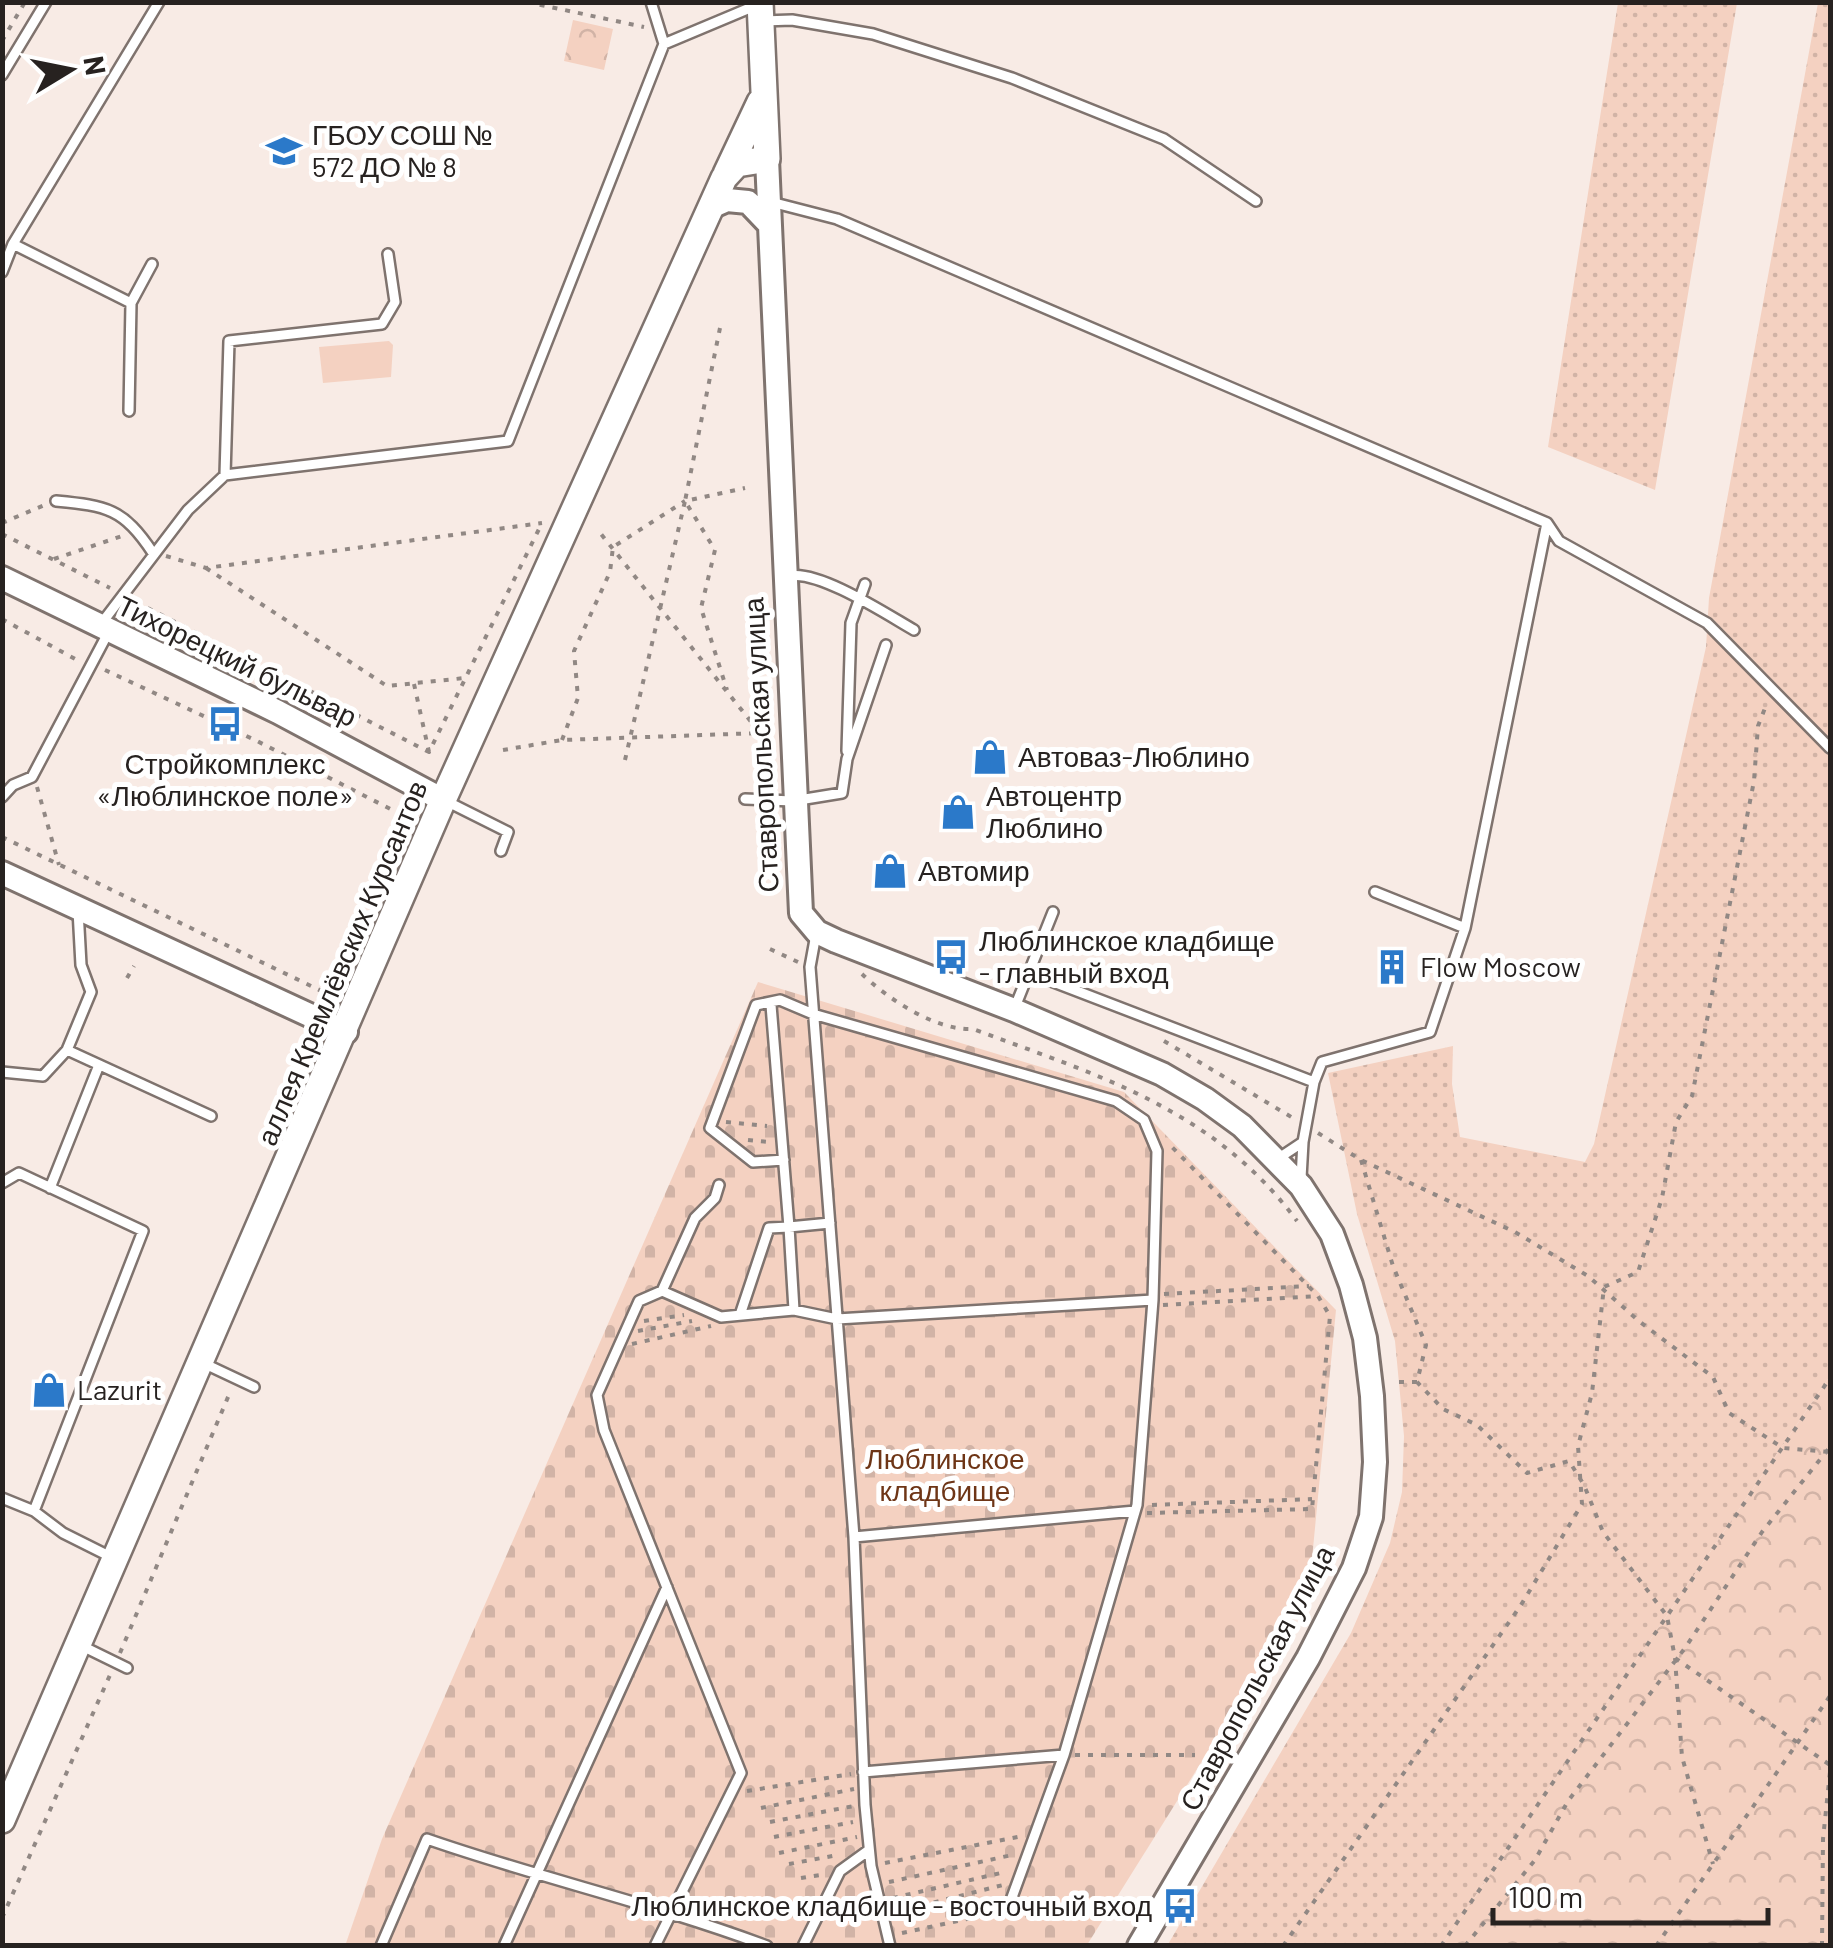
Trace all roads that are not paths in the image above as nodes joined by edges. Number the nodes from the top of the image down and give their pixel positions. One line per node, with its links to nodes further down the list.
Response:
1 (46, 2): 6 (lane)
2 (160, 2): 13 (lane)
3 (652, 2): 5 (lane)
4 (760, 9): 5 (lane); 7 (main road, Ставропольская улица); 10 (lane)
5 (664, 44): 19 (lane)
6 (2, 75)
7 (762, 96): 8 (main road, Ставропольская улица); 9 (main road, аллея Кремлёвских Курсантов)
8 (766, 159): 9 (main road); 12 (street, Ставропольская улица)
9 (724, 178): 11 (main road, аллея Кремлёвских Курсантов)
10 (1256, 201)
11 (711, 207): 12 (street); 33 (main road, аллея Кремлёвских Курсантов)
12 (769, 213): 21 (lane); 23 (street, Ставропольская улица)
13 (13, 244): 16 (lane); 17 (lane)
14 (388, 254): 19 (lane)
15 (152, 264): 17 (lane)
16 (2, 272)
17 (131, 303): 18 (lane)
18 (128, 411)
19 (225, 475): 22 (lane)
20 (56, 501): 22 (lane)
21 (1546, 523): 30 (lane); 41 (lane)
22 (153, 553): 27 (lane)
23 (783, 577): 26 (lane); 35 (street, Ставропольская улица)
24 (2, 578): 27 (street, Тихорецкий бульвар)
25 (864, 584): 26 (lane)
26 (859, 599): 28 (lane); 31 (lane)
27 (104, 629): 32 (lane); 33 (street, Тихорецкий бульвар)
28 (914, 630)
29 (886, 645): 31 (lane)
30 (1830, 748)
31 (847, 759): 35 (lane)
32 (2, 797)
33 (444, 800): 36 (lane); 47 (main road, аллея Кремлёвских Курсантов)
34 (745, 800): 35 (lane)
35 (793, 800): 42 (street, Ставропольская улица)
36 (500, 851)
37 (2, 873): 39 (street)
38 (1375, 892): 41 (lane)
39 (78, 907): 47 (street); 48 (lane)
40 (1054, 912): 43 (lane)
41 (1465, 928): 51 (lane)
42 (817, 932): 45 (street, Ставропольская улица); 46 (lane)
43 (1030, 973): 45 (lane); 51 (lane)
44 (772, 1005): 46 (lane); 54 (lane); 54 (lane)
45 (1014, 1010): 55 (street, Ставропольская улица)
46 (814, 1014): 60 (lane); 63 (lane)
47 (346, 1032): 67 (main road, аллея Кремлёвских Курсантов)
48 (67, 1050): 49 (lane); 50 (lane)
49 (99, 1065): 52 (lane); 59 (lane)
50 (2, 1072)
51 (1314, 1082): 53 (lane)
52 (211, 1116)
53 (1302, 1142): 55 (lane); 58 (lane)
54 (784, 1160): 61 (lane)
55 (1276, 1160): 58 (street, Ставропольская улица)
56 (2, 1183): 59 (lane)
57 (718, 1184): 62 (lane)
58 (1300, 1186): 90 (street, Ставропольская улица)
59 (50, 1188): 71 (lane)
60 (830, 1223): 61 (lane); 66 (lane)
61 (789, 1226): 64 (lane); 65 (lane)
62 (662, 1291): 65 (lane); 74 (lane)
63 (1152, 1300): 66 (lane); 70 (lane)
64 (794, 1310): 65 (lane); 66 (lane)
65 (740, 1315)
66 (836, 1320): 72 (lane)
67 (203, 1363): 68 (lane); 73 (main road, аллея Кремлёвских Курсантов)
68 (254, 1387)
69 (2, 1498): 71 (lane)
70 (1136, 1509): 72 (lane); 77 (lane)
71 (34, 1511): 73 (lane)
72 (854, 1536): 78 (lane)
73 (118, 1561): 75 (main road, аллея Кремлёвских Курсантов)
74 (667, 1587): 81 (lane); 82 (lane)
75 (80, 1645): 76 (lane); 79 (main road, аллея Кремлёвских Курсантов)
76 (127, 1668)
77 (1064, 1755): 78 (lane); 83 (lane)
78 (862, 1772): 80 (lane)
79 (2, 1820)
80 (869, 1850): 84 (lane); 89 (lane)
81 (534, 1877): 82 (lane); 85 (lane); 86 (lane)
82 (670, 1910): 87 (lane); 88 (lane)
83 (1007, 1910)
84 (888, 1941)
85 (380, 1946)
86 (504, 1946)
87 (655, 1946)
88 (767, 1946)
89 (803, 1946)
90 (1139, 1946)

